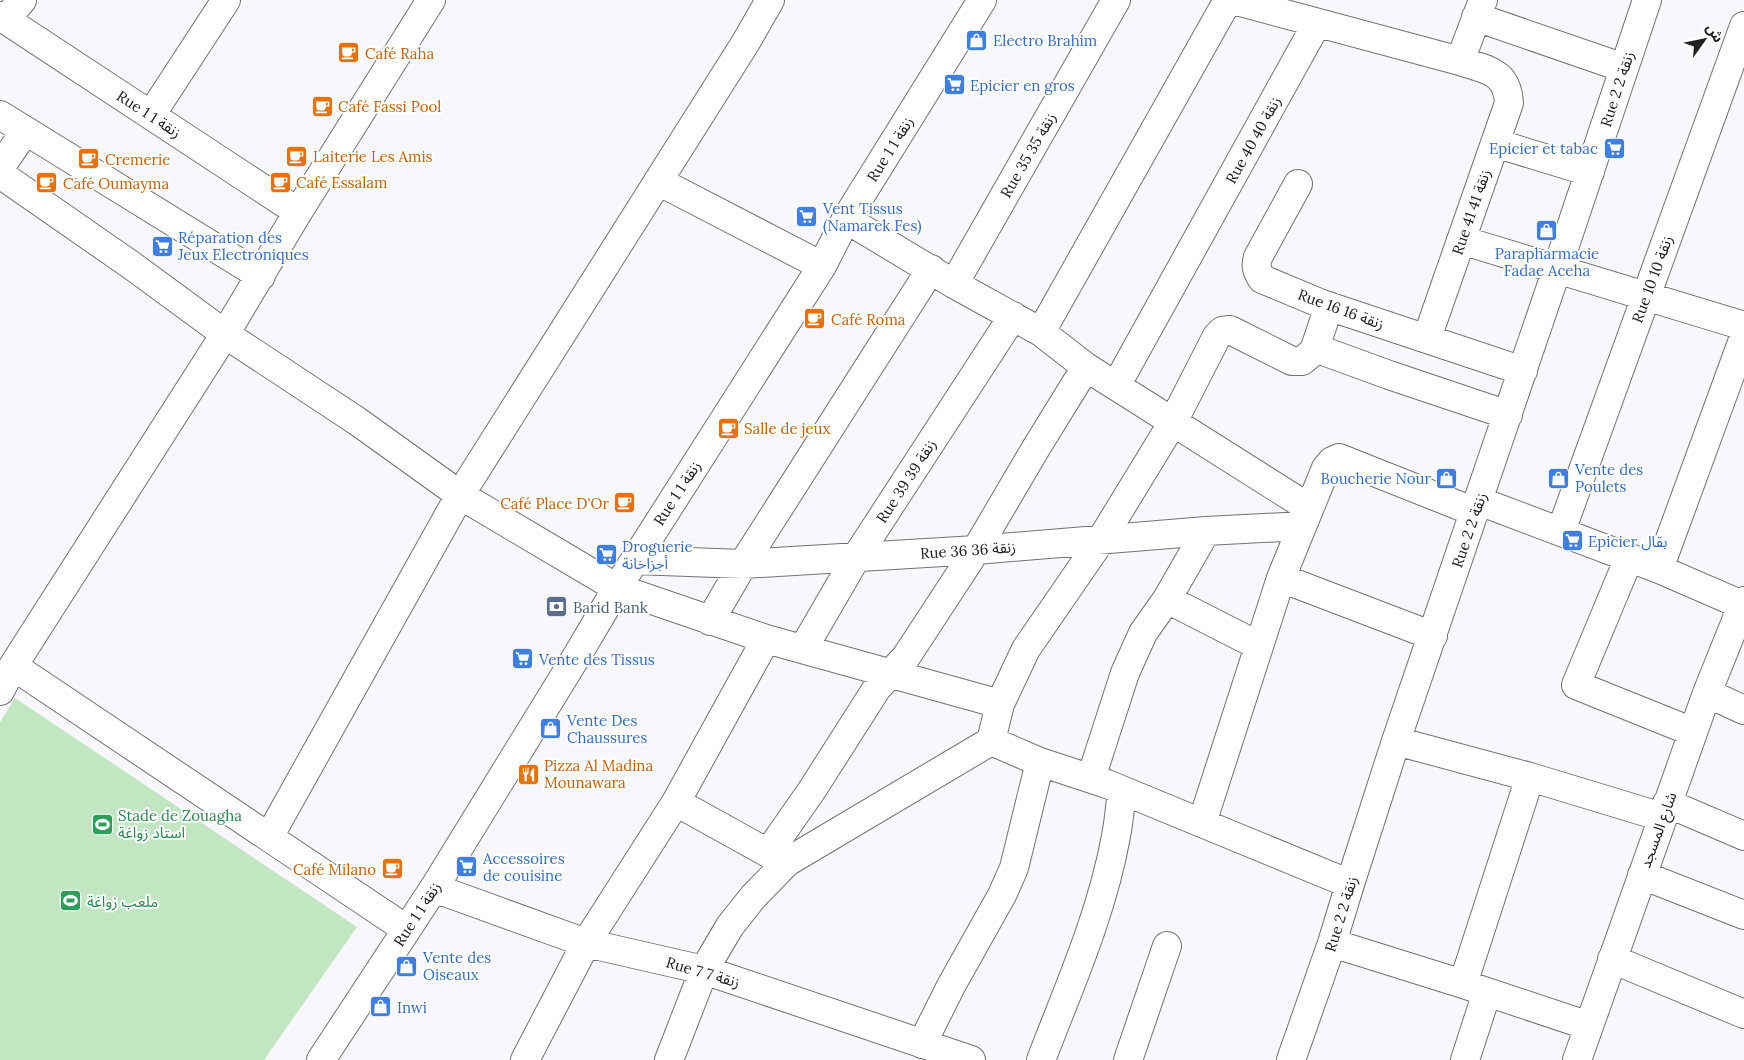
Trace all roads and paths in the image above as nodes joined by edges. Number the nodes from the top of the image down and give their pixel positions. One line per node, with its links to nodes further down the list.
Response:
1 (226, 0): 16 (street)
2 (431, 0): 24 (street)
3 (770, 0): 22 (street)
4 (982, 0): 25 (street, Rue 1 زنقة 1)
5 (1116, 0): 31 (street, Rue 35 زنقة 35)
6 (1228, 0): 36 (street)
7 (1233, 0): 11 (street)
8 (1647, 0): 14 (street, Rue 2 زنقة 2)
9 (1480, 8): 13 (street); 14 (street)
10 (9, 12): 16 (street, Rue 1 زنقة 1)
11 (1317, 23): 13 (street); 43 (street, Rue 40 زنقة 40)
12 (1744, 26): 32 (street, Rue 10 زنقة 10)
13 (1460, 61): 18 (street, Rue 41 زنقة 41)
14 (1624, 68): 20 (street, Rue 2 زنقة 2)
15 (0, 115): 17 (street)
16 (151, 115): 24 (street, Rue 1 زنقة 1)
17 (25, 131): 19 (street); 30 (street)
18 (1495, 143): 20 (street); 26 (street, Rue 41 زنقة 41)
19 (0, 168)
20 (1590, 172): 29 (street, Rue 2 زنقة 2)
21 (0, 174): 37 (street)
22 (658, 181): 27 (street); 46 (street)
23 (1298, 184): 33 (street, Rue 16 زنقة 16)
24 (298, 212): 30 (street)
25 (846, 219): 27 (street, Rue 1 زنقة 1); 28 (street)
26 (1461, 240): 29 (street); 39 (street, Rue 41 زنقة 41)
27 (822, 266): 55 (street, Rue 1 زنقة 1)
28 (931, 269): 31 (street); 56 (street)
29 (1557, 269): 32 (street); 42 (street, Rue 2 زنقة 2)
30 (260, 276): 37 (street)
31 (954, 284): 34 (street)
32 (1646, 296): 35 (street); 50 (street, Rue 10 زنقة 10)
33 (1329, 306): 39 (street, Rue 16 زنقة 16); 40 (street)
34 (1013, 316): 36 (street); 53 (street, Rue 39 زنقة 39)
35 (1744, 326)
36 (1041, 332): 41 (street)
37 (225, 334): 46 (street); 67 (street)
38 (1744, 336): 57 (street)
39 (1427, 338): 42 (street, Rue 16 زنقة 16)
40 (1315, 348): 44 (street); 45 (street)
41 (1086, 367): 43 (street); 52 (street)
42 (1523, 371): 44 (street, Rue 2 زنقة 2)
43 (1116, 386): 45 (street)
44 (1508, 415): 47 (street, Rue 2 زنقة 2)
45 (1173, 422): 48 (street); 51 (street)
46 (460, 494): 59 (street); 84 (street)
47 (1477, 506): 48 (street); 50 (street); 63 (street, Rue 2 زنقة 2)
48 (1305, 517): 49 (street, Rue 36 زنقة 36); 58 (street)
49 (1206, 531): 51 (street, Rue 36 زنقة 36); 60 (street)
50 (1561, 531): 54 (street)
51 (1101, 540): 52 (street, Rue 36 زنقة 36); 71 (street)
52 (976, 550): 53 (street, Rue 36 زنقة 36); 68 (street)
53 (857, 556): 56 (street, Rue 36 زنقة 36); 66 (street, Rue 39 زنقة 39)
54 (1629, 558): 57 (street); 73 (street)
55 (635, 560): 56 (street, Rue 36 زنقة 36); 59 (street, Rue 1 زنقة 1)
56 (743, 564): 62 (street)
57 (1659, 569): 61 (street)
58 (1281, 578): 63 (street); 65 (street)
59 (617, 588): 62 (street); 88 (street, Rue 1 زنقة 1)
60 (1167, 599): 65 (street); 78 (street)
61 (1743, 603): 70 (street, شارع المسجد)
62 (710, 621): 64 (street)
63 (1433, 636): 75 (street, Rue 2 زنقة 2)
64 (766, 640): 66 (street); 80 (street)
65 (1259, 646): 82 (street)
66 (803, 649): 68 (street)
67 (13, 666): 69 (street); 84 (street)
68 (890, 675): 71 (street); 85 (street)
69 (0, 692)
70 (1707, 693): 72 (street); 73 (street, شارع المسجد)
71 (1000, 704): 74 (street)
72 (1744, 710)
73 (1693, 732): 81 (street, شارع المسجد)
74 (991, 741): 76 (street); 85 (street)
75 (1396, 741): 77 (street); 87 (street, Rue 2 زنقة 2)
76 (1040, 762): 78 (street); 99 (street)
77 (1530, 777): 81 (street); 96 (street)
78 (1091, 778): 79 (street)
79 (1122, 791): 82 (street); 104 (street)
80 (676, 802): 85 (street); 91 (street)
81 (1665, 810): 83 (street); 86 (street, شارع المسجد)
82 (1202, 823): 87 (street)
83 (1744, 836)
84 (269, 837): 90 (street)
85 (778, 858): 95 (street)
86 (1642, 875): 89 (street); 94 (street, شارع المسجد)
87 (1350, 884): 92 (street, Rue 2 زنقة 2)
88 (434, 888): 90 (street, Rue 1 زنقة 1); 91 (street, Rue 7 زنقة 7)
89 (1744, 915)
90 (406, 929): 100 (street, Rue 1 زنقة 1)
91 (586, 943): 95 (street, Rue 7 زنقة 7); 101 (street)
92 (1332, 943): 96 (street); 106 (street, Rue 2 زنقة 2)
93 (1167, 946): 105 (street)
94 (1612, 959): 97 (street); 98 (street, شارع المسجد)
95 (704, 970): 99 (street, Rue 7 زنقة 7); 102 (street)
96 (1475, 988): 98 (street); 107 (street)
97 (1744, 1014)
98 (1589, 1026): 108 (street, شارع المسجد)
99 (922, 1044): 103 (street, Rue 7 زنقة 7)
100 (321, 1060)
101 (525, 1060)
102 (669, 1060)
103 (971, 1060)
104 (1041, 1060)
105 (1128, 1060)
106 (1291, 1060)
107 (1465, 1060)
108 (1577, 1060)

